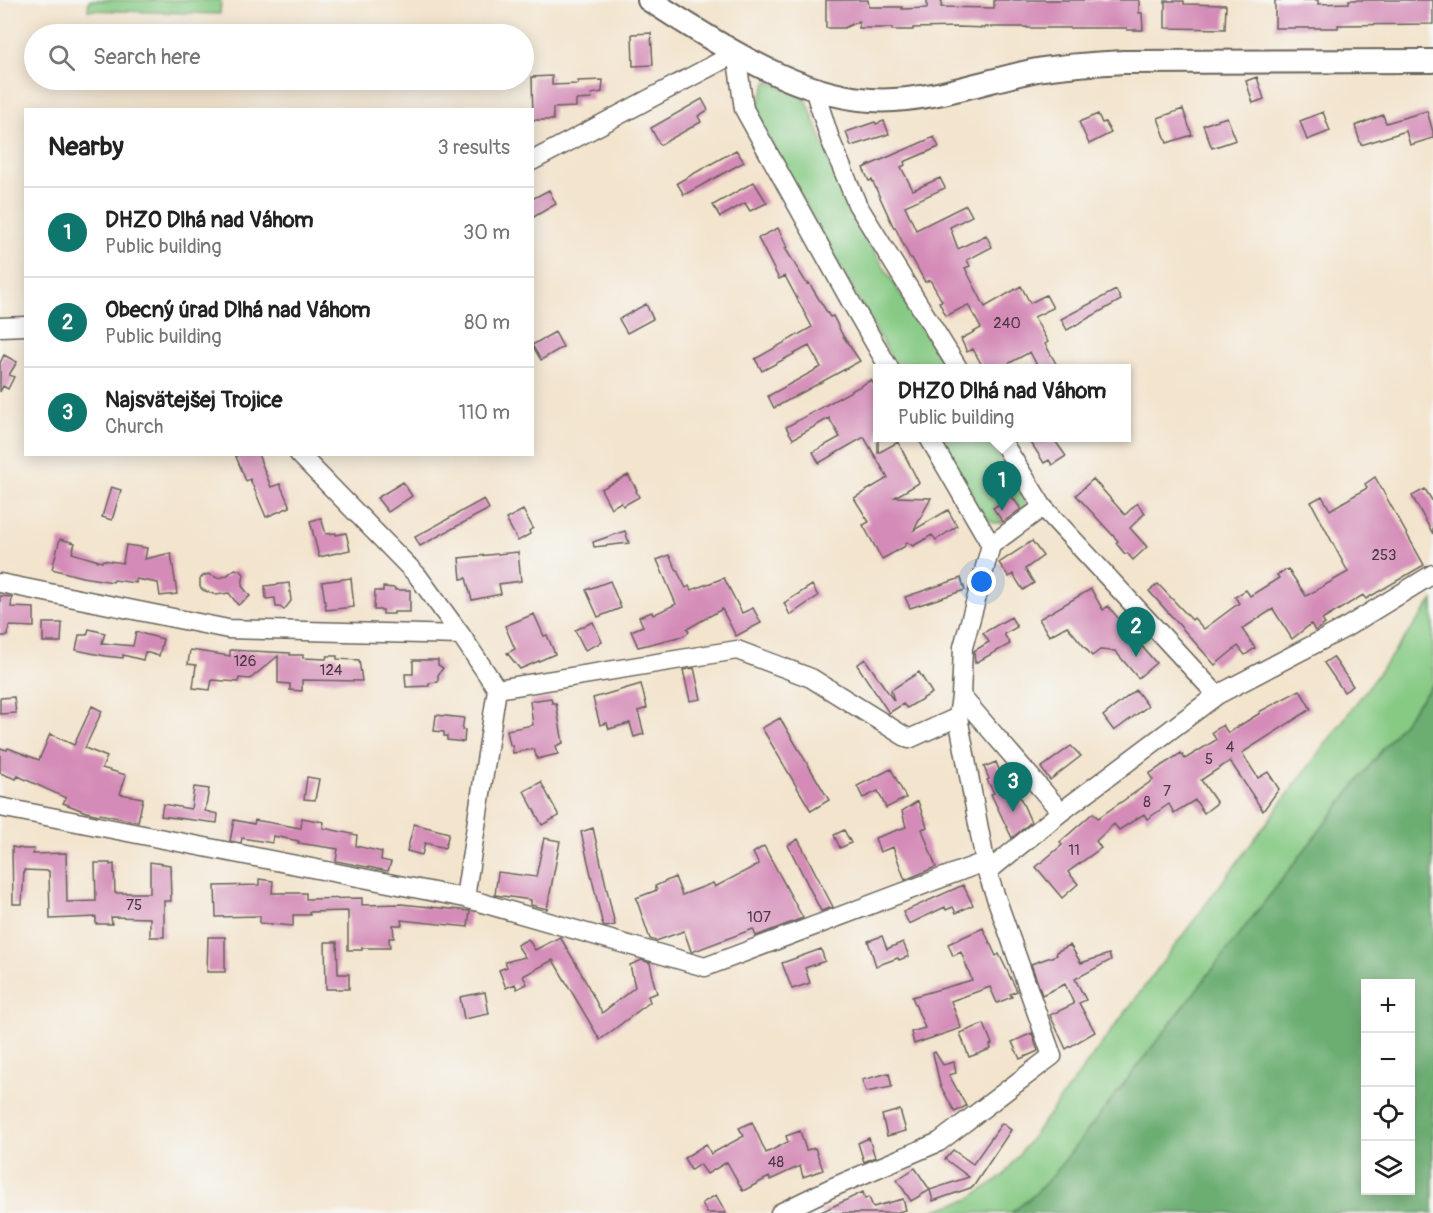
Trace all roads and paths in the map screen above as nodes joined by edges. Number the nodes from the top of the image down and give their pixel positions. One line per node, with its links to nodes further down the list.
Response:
1 (649, 0): 2 (main road)
2 (736, 53): 4 (main road); 5 (street); 8 (street)
3 (1433, 61): 4 (main road)
4 (814, 88): 9 (street)
5 (534, 160)
6 (24, 326): 7 (street)
7 (0, 327)
8 (886, 364)
9 (955, 364)
10 (931, 442): 14 (street)
11 (1002, 442): 13 (street)
12 (301, 456): 17 (street)
13 (1043, 507): 14 (street); 20 (street)
14 (991, 545): 19 (street)
15 (1433, 574): 20 (street)
16 (0, 583): 17 (street)
17 (461, 635): 18 (street)
18 (497, 689): 21 (street); 25 (street)
19 (961, 696): 21 (street); 23 (street)
20 (1217, 696): 23 (street)
21 (958, 717): 24 (street)
22 (0, 807): 25 (street)
23 (1061, 812): 24 (street)
24 (986, 867): 25 (street); 26 (street)
25 (465, 898)
26 (780, 1213)

